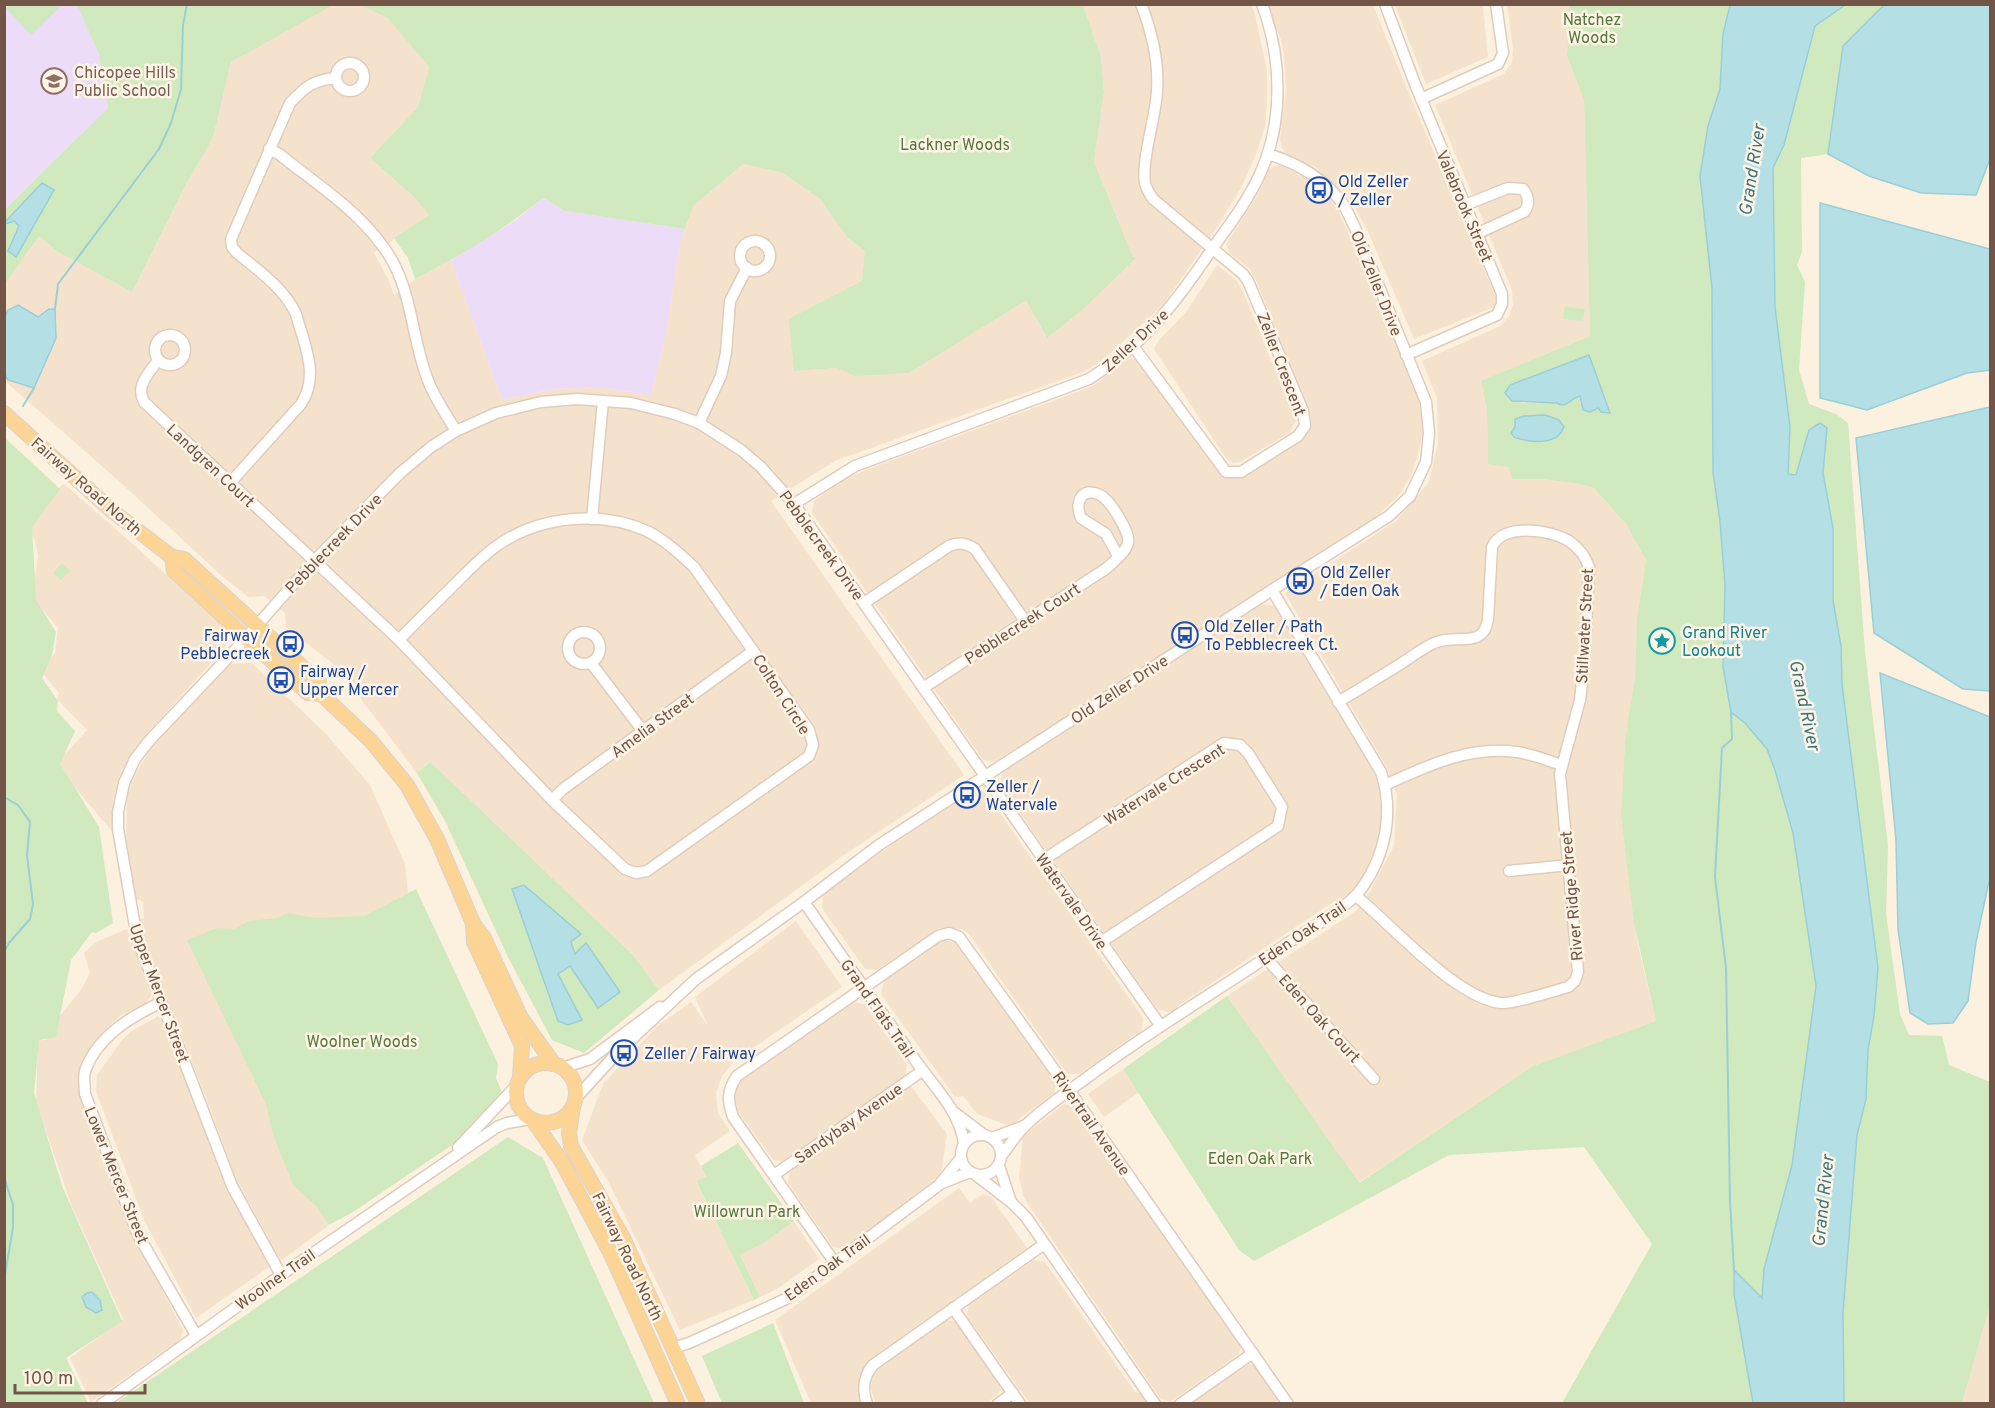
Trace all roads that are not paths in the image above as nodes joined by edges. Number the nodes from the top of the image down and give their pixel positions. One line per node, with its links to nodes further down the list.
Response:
1 (1141, 4): 11 (street)
2 (1262, 4): 8 (street, Zeller Drive)
3 (1385, 4): 6 (street, Valebrook Street)
4 (1496, 4): 6 (street)
5 (336, 78): 7 (street)
6 (1421, 99): 9 (street, Valebrook Street)
7 (269, 149): 19 (street); 20 (street)
8 (1268, 154): 11 (street, Zeller Drive); 14 (street, Old Zeller Drive)
9 (1465, 206): 10 (street, Valebrook Street); 10 (street)
10 (1476, 234): 14 (street, Valebrook Street)
11 (1212, 249): 13 (street, Zeller Drive); 13 (street, Zeller Crescent)
12 (747, 268): 18 (street)
13 (1133, 346): 21 (street, Zeller Drive)
14 (1406, 355): 25 (street, Old Zeller Drive)
15 (158, 360): 20 (street, Landgren Court)
16 (603, 401): 18 (street, Pebblecreek Drive); 19 (street, Pebblecreek Drive); 22 (street)
17 (4, 413): 28 (main road, Fairway Road North)
18 (699, 423): 21 (street, Pebblecreek Drive)
19 (456, 431): 24 (street, Pebblecreek Drive)
20 (230, 483): 24 (street, Landgren Court)
21 (794, 504): 26 (street, Pebblecreek Drive)
22 (592, 519): 29 (street, Colton Circle); 30 (street, Colton Circle)
23 (1118, 556): 23 (street); 27 (street, Pebblecreek Court)
24 (315, 560): 28 (street, Pebblecreek Drive); 29 (street, Colton Circle)
25 (1272, 590): 33 (street, Eden Oak Trail); 36 (street, Old Zeller Drive)
26 (864, 603): 27 (street); 32 (street, Pebblecreek Drive)
27 (1025, 621): 32 (street, Pebblecreek Court)
28 (251, 632): 44 (main road, Fairway Road North); 49 (street, Upper Mercer Street)
29 (399, 640): 38 (street, Colton Circle)
30 (753, 651): 34 (street, Amelia Street); 38 (street, Colton Circle)
31 (591, 663): 34 (street)
32 (923, 688): 36 (street, Pebblecreek Drive)
33 (1338, 702): 35 (street, Stillwater Street); 37 (street, Eden Oak Trail)
34 (643, 731): 38 (street, Amelia Street)
35 (1562, 765): 37 (street); 40 (street, River Ridge Street)
36 (984, 777): 39 (street, Watervale Drive); 43 (street, Old Zeller Drive)
37 (1385, 784): 42 (street, Eden Oak Trail)
38 (552, 800)
39 (1043, 860): 45 (street, Watervale Drive); 45 (street, Watervale Crescent)
40 (1569, 865): 41 (street); 42 (street, River Ridge Street)
41 (1509, 871)
42 (1356, 896): 46 (street, Eden Oak Trail)
43 (804, 902): 47 (street, Grand Flats Trail); 48 (street, Old Zeller Drive)
44 (472, 923): 51 (main road, Fairway Road North); 54 (main road, Fairway Road North)
45 (1101, 942): 50 (street, Watervale Drive)
46 (1266, 958): 50 (street, Eden Oak Trail); 53 (street, Eden Oak Court)
47 (864, 987): 52 (street, Grand Flats Trail); 55 (street, Rivertrail Avenue); 66 (street)
48 (678, 996): 51 (street, Old Zeller Drive); 56 (street, Old Zeller Drive)
49 (160, 1003): 71 (street, Upper Mercer Street); 73 (street, Lower Mercer Street)
50 (1160, 1025): 55 (street, Eden Oak Trail)
51 (558, 1066): 54 (main road); 56 (main road)
52 (922, 1071): 57 (street, Grand Flats Trail); 66 (street, Sandybay Avenue)
53 (1374, 1079)
54 (518, 1081): 58 (main road); 62 (street, Woolner Trail)
55 (1070, 1090): 59 (street, Eden Oak Trail); 75 (street, Rivertrail Avenue)
56 (574, 1103): 58 (main road); 74 (main road, Fairway Road North)
57 (954, 1113): 60 (street, Grand Flats Trail); 61 (street, Grand Flats Trail)
58 (532, 1120): 62 (street, Woolner Trail); 78 (main road, Fairway Road North)
59 (1024, 1126): 60 (street, Eden Oak Trail); 64 (street, Eden Oak Trail)
60 (988, 1136): 61 (street); 64 (street)
61 (964, 1143): 63 (street)
62 (450, 1158): 71 (street, Woolner Trail)
63 (961, 1158): 65 (street); 67 (street, Eden Oak Trail)
64 (1000, 1161): 65 (street); 68 (street)
65 (973, 1174): 67 (street, Eden Oak Trail); 68 (street)
66 (774, 1175): 70 (street)
67 (939, 1185): 70 (street, Eden Oak Trail)
68 (1011, 1202): 69 (street)
69 (1044, 1245): 72 (street); 83 (street)
70 (835, 1263): 74 (street, Eden Oak Trail)
71 (280, 1275): 73 (street, Woolner Trail)
72 (953, 1308): 76 (street); 80 (street)
73 (196, 1335): 77 (street, Woolner Trail)
74 (673, 1348): 79 (main road, Fairway Road North)
75 (1253, 1353): 84 (street); 85 (street, Rivertrail Avenue)
76 (1013, 1393): 81 (street); 82 (street)
77 (102, 1404)
78 (678, 1404)
79 (698, 1404)
80 (867, 1404)
81 (998, 1404)
82 (1020, 1404)
83 (1155, 1404)
84 (1180, 1404)
85 (1288, 1404)

